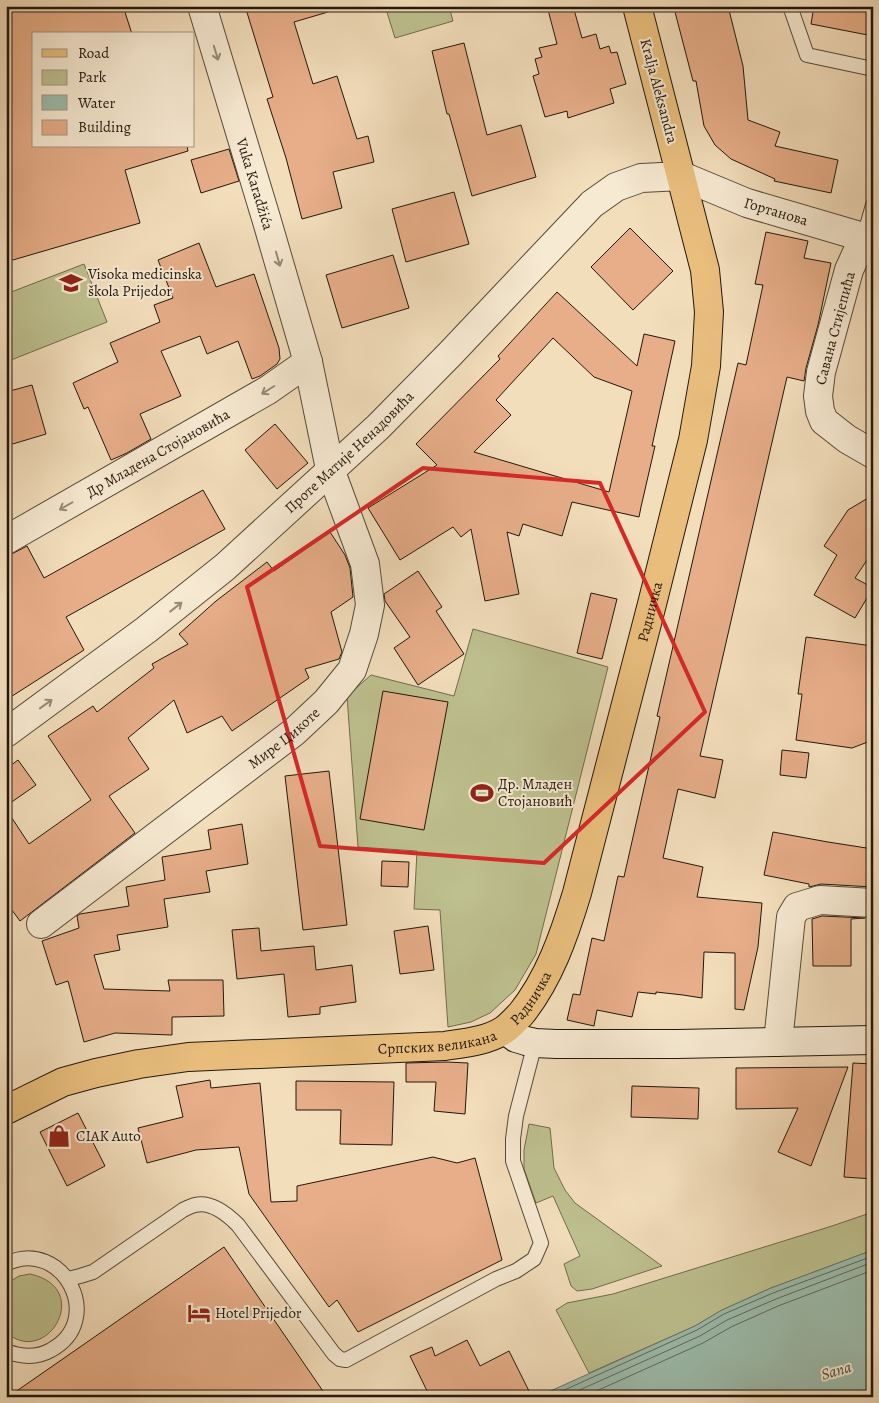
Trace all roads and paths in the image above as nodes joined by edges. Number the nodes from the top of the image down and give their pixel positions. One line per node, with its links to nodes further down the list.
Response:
1 (202, 6): 8 (street, Vuka Karadžića, one-way to 8)
2 (637, 6): 5 (main road, Kralja Aleksandra)
3 (790, 6): 4 (lane)
4 (873, 69)
5 (682, 176): 7 (street, Гортанова); 10 (street, Проте Матије Ненадовића); 15 (main road, Радничка)
6 (873, 205): 7 (lane)
7 (868, 239): 9 (street, Савана Стијепића)
8 (308, 362): 10 (street, Vuka Karadžića); 11 (street, Др Младена Стојановића, one-way to 11)
9 (873, 454)
10 (330, 470): 12 (street, Проте Матије Ненадовића, one-way to 10); 14 (street, Мире Цикоте)
11 (6, 540)
12 (6, 733)
13 (873, 903): 17 (street)
14 (41, 924)
15 (505, 1030): 18 (street, Српских великана); 19 (main road, Српских великана)
16 (873, 1040): 17 (street, Српских великана)
17 (778, 1042): 18 (street, Српских великана)
18 (535, 1043): 21 (lane)
19 (6, 1110)
20 (8, 1260): 21 (lane)
21 (68, 1279): 22 (lane)
22 (6, 1351)

